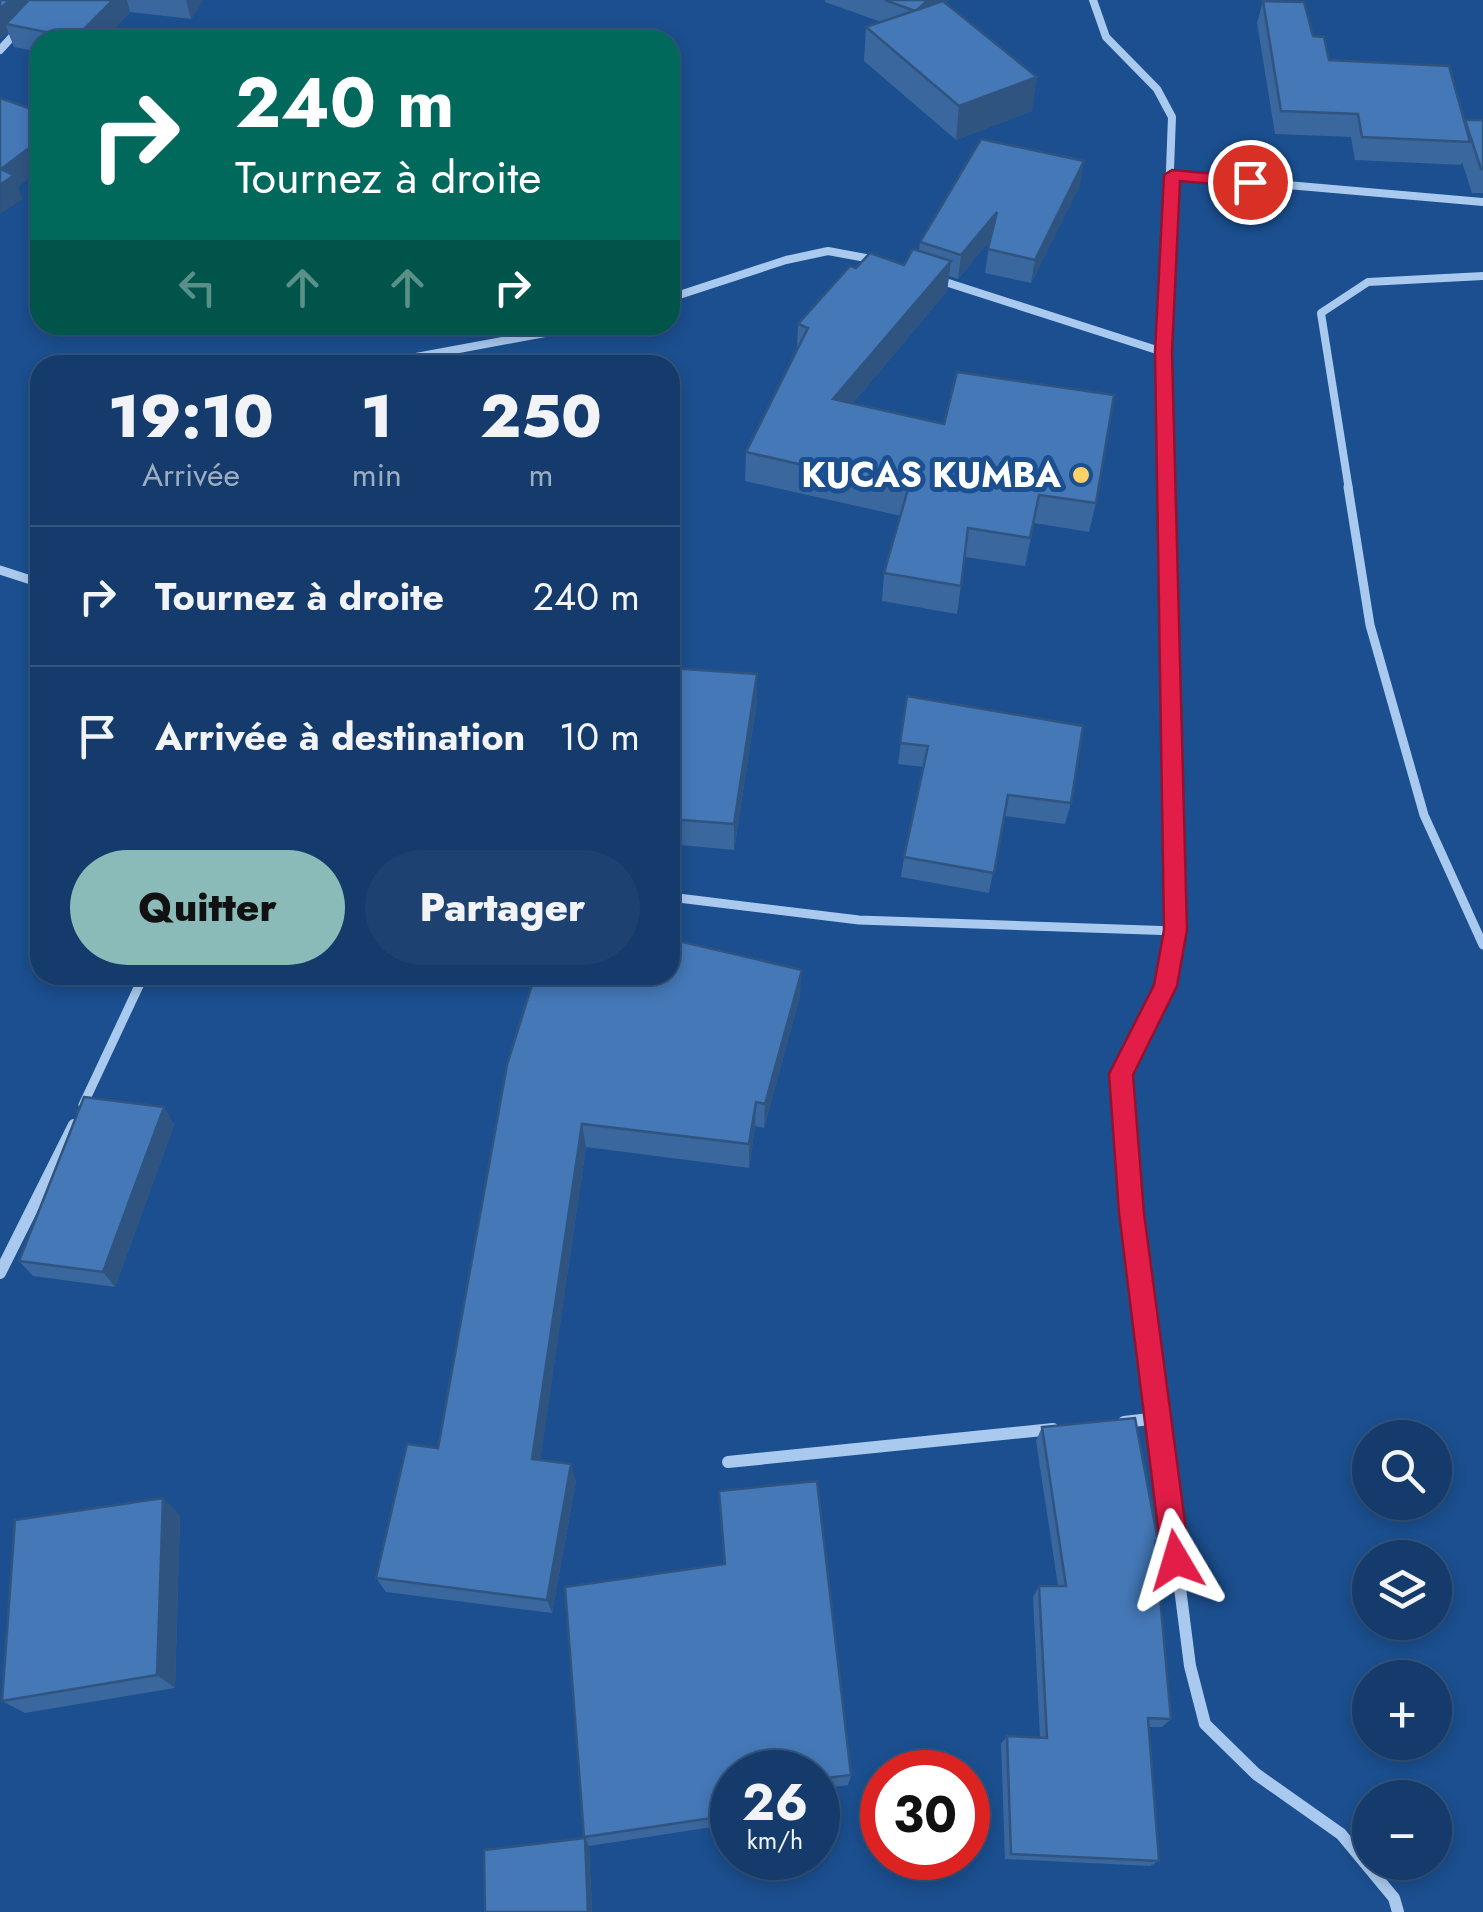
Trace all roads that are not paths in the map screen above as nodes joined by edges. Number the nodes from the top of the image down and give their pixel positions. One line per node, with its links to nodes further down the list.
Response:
1 (1093, 0): 4 (street)
2 (24, 25): 3 (street)
3 (0, 50)
4 (1172, 175): 5 (street); 11 (street)
5 (1483, 202)
6 (890, 265): 9 (street)
7 (926, 276): 11 (street)
8 (1483, 276): 17 (street)
9 (680, 295)
10 (533, 335): 12 (street)
11 (1164, 352): 16 (street)
12 (422, 355)
13 (0, 570): 14 (street)
14 (30, 580)
15 (680, 898): 16 (street)
16 (1176, 930): 20 (street)
17 (1483, 945)
18 (140, 985): 19 (street)
19 (0, 1273)
20 (1158, 1418): 21 (street); 24 (street)
21 (1100, 1424)
22 (1060, 1428): 23 (street)
23 (728, 1462)
24 (1398, 1912)

